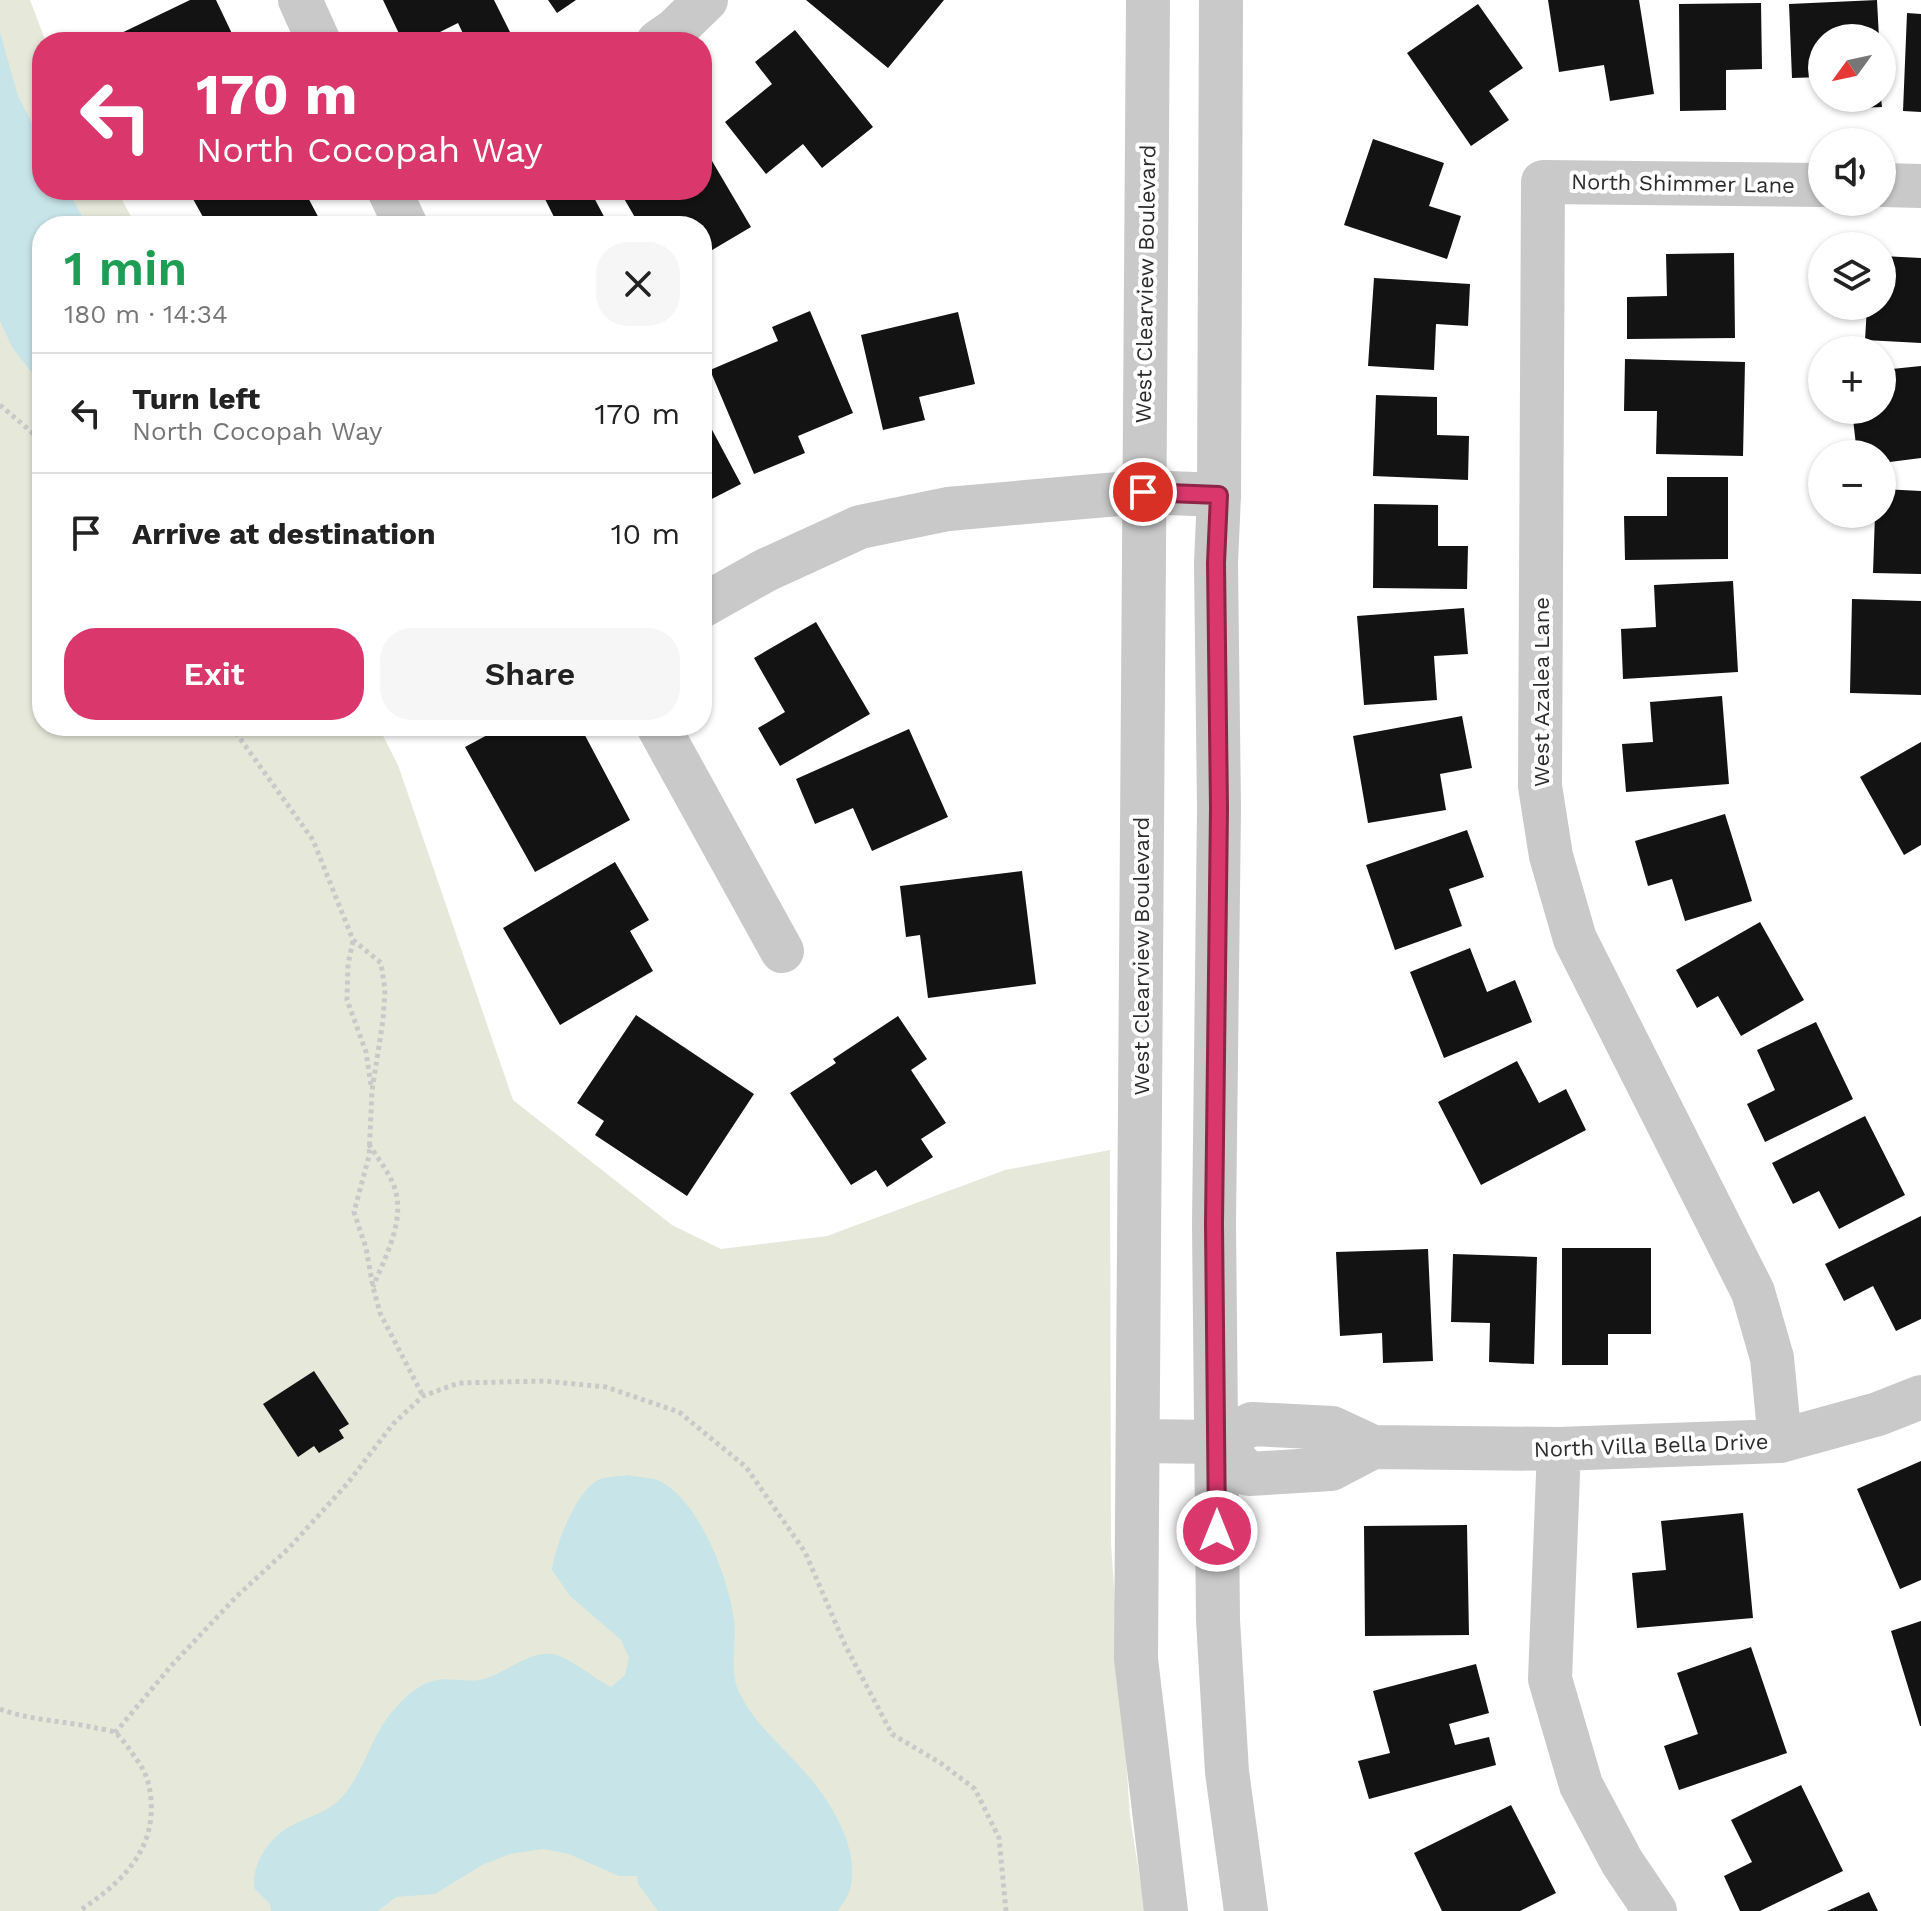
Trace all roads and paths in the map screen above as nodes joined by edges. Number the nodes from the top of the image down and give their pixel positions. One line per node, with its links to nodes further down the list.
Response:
1 (300, 0): 5 (street)
2 (706, 0): 6 (street)
3 (1148, 0): 13 (street, West Clearview Boulevard)
4 (1221, 0): 14 (street)
5 (314, 32)
6 (672, 32)
7 (1543, 182): 8 (street, North Shimmer Lane); 26 (street, West Azalea Lane)
8 (1808, 185)
9 (1896, 185): 10 (street)
10 (1921, 186)
11 (0, 405): 12 (path)
12 (32, 432)
13 (1143, 492): 14 (street); 15 (street); 25 (street, West Clearview Boulevard)
14 (1219, 495): 27 (street)
15 (712, 600)
16 (238, 736): 18 (path)
17 (664, 736): 19 (street)
18 (353, 940): 20 (path); 20 (path)
19 (782, 951)
20 (372, 1091): 21 (path)
21 (369, 1144): 22 (path); 22 (path)
22 (373, 1287): 23 (path)
23 (423, 1396): 30 (path); 32 (path)
24 (1921, 1397): 26 (street, North Villa Bella Drive)
25 (1138, 1441): 27 (street, North Villa Bella Drive); 33 (street, West Clearview Boulevard)
26 (1780, 1441): 28 (street, North Villa Bella Drive)
27 (1216, 1442): 28 (street, North Villa Bella Drive); 34 (street)
28 (1559, 1449): 35 (street)
29 (0, 1709): 30 (path)
30 (115, 1733): 31 (path)
31 (79, 1911)
32 (1006, 1911)
33 (1166, 1911)
34 (1246, 1911)
35 (1655, 1911)

